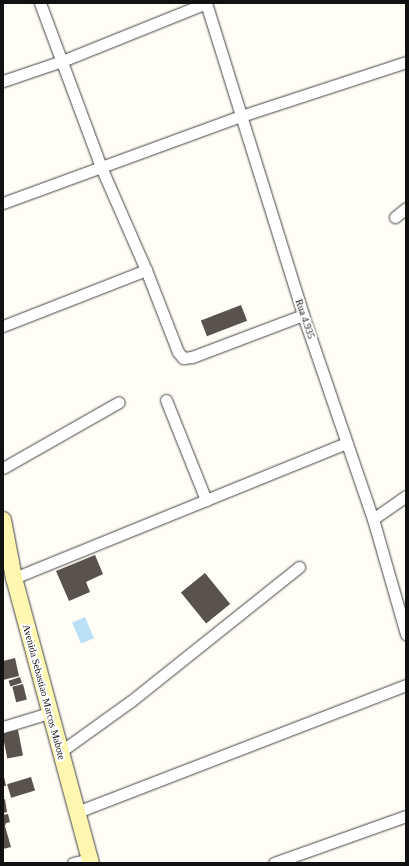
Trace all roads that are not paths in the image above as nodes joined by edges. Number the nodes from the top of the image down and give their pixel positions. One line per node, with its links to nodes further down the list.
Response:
1 (40, 3): 3 (street)
2 (206, 3): 3 (street); 6 (street, Rua 4.935)
3 (62, 61): 5 (street); 7 (street)
4 (406, 62): 6 (street)
5 (3, 81)
6 (240, 116): 7 (street); 12 (street, Rua 4.935)
7 (101, 167): 8 (street); 11 (street)
8 (3, 203)
9 (406, 208): 10 (street)
10 (395, 217)
11 (146, 270): 12 (street); 13 (street)
12 (303, 315): 16 (street, Rua 4.935)
13 (3, 326)
14 (166, 400): 19 (street)
15 (118, 402): 17 (street)
16 (346, 443): 19 (street); 20 (street, Rua 4.935)
17 (3, 468)
18 (406, 496): 20 (street)
19 (206, 500): 24 (street)
20 (373, 519): 25 (street, Rua 4.935)
21 (3, 520): 22 (main road, Avenida Sebastiao Marcos Mabote)
22 (7, 563): 24 (main road, Avenida Sebastiao Marcos Mabote)
23 (299, 566): 29 (street)
24 (14, 578): 27 (main road, Avenida Sebastiao Marcos Mabote)
25 (406, 634)
26 (406, 685): 30 (street)
27 (50, 713): 28 (street); 29 (main road, Avenida Sebastiao Marcos Mabote)
28 (3, 727)
29 (60, 752): 30 (main road, Avenida Sebastiao Marcos Mabote)
30 (77, 812): 32 (main road, Avenida Sebastiao Marcos Mabote)
31 (406, 816): 34 (street)
32 (91, 861): 33 (street)
33 (73, 863)
34 (274, 863)

